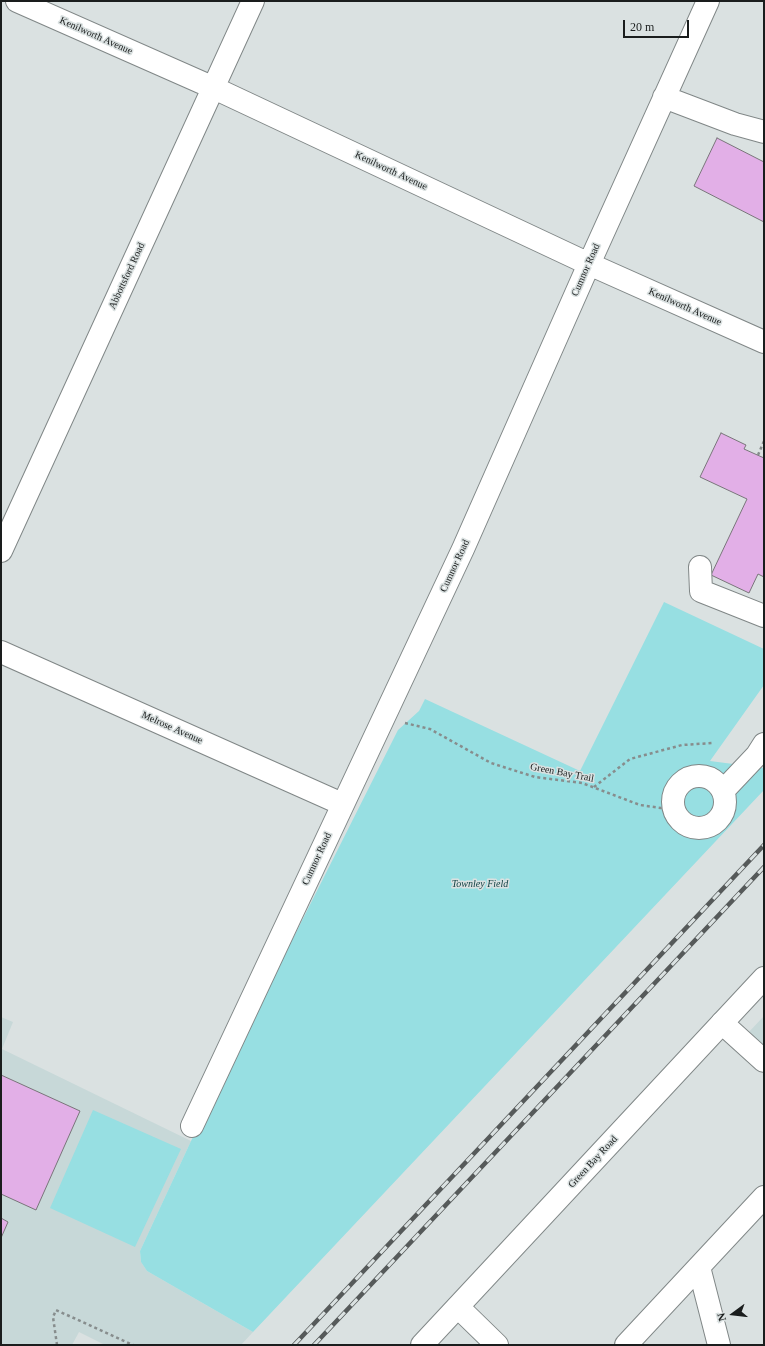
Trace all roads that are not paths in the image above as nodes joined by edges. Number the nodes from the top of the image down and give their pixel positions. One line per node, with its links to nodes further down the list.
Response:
1 (17, 1): 4 (street, Kenilworth Avenue)
2 (253, 1): 4 (street, Abbottsford Road)
3 (708, 1): 5 (street, Cumnor Road)
4 (214, 88): 7 (street, Kenilworth Avenue); 9 (street, Abbottsford Road)
5 (664, 97): 6 (street); 7 (street, Cumnor Road)
6 (764, 132)
7 (589, 264): 8 (street, Kenilworth Avenue); 15 (street, Cumnor Road)
8 (764, 342)
9 (1, 551)
10 (700, 567): 11 (street)
11 (764, 616)
12 (1, 652): 15 (street, Melrose Avenue)
13 (764, 744): 14 (street)
14 (723, 791): 14 (street)
15 (342, 804): 19 (street, Cumnor Road)
16 (764, 978): 17 (street, Green Bay Road)
17 (722, 1022): 18 (street); 22 (street, Green Bay Road)
18 (764, 1061)
19 (192, 1126)
20 (764, 1197): 21 (street)
21 (699, 1267): 25 (street); 26 (street)
22 (458, 1307): 23 (street, Green Bay Road); 24 (street)
23 (422, 1345)
24 (498, 1345)
25 (626, 1345)
26 (719, 1345)

